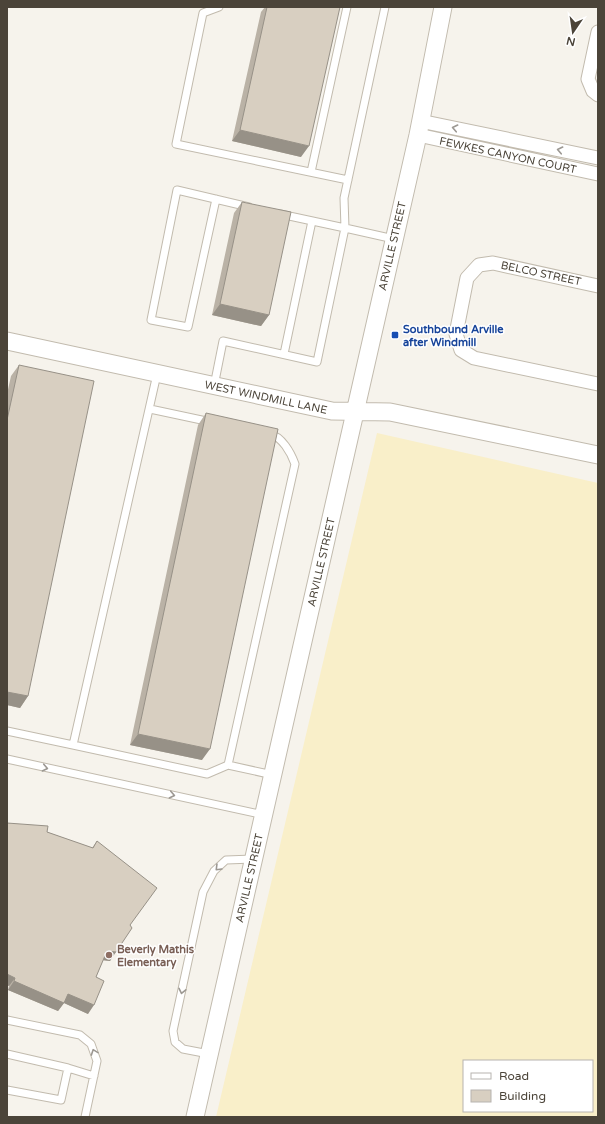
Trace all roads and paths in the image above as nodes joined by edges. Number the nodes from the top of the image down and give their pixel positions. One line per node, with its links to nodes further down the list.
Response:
1 (219, 7): 11 (lane)
2 (347, 7): 11 (lane)
3 (385, 7): 13 (lane)
4 (443, 7): 7 (street, ARVILLE STREET)
5 (598, 32): 6 (street)
6 (598, 95)
7 (419, 128): 8 (street, FEWKES CANYON COURT, one-way to 7); 10 (street, FEWKES CANYON COURT); 19 (street, ARVILLE STREET)
8 (533, 145): 9 (street, FEWKES CANYON COURT, one-way to 8); 10 (lane)
9 (598, 158)
10 (530, 159): 12 (street, FEWKES CANYON COURT)
11 (311, 172): 13 (lane)
12 (598, 174)
13 (348, 180): 18 (lane)
14 (216, 199): 14 (lane); 15 (lane)
15 (260, 209)
16 (275, 213): 17 (lane)
17 (312, 221): 18 (lane); 22 (lane)
18 (345, 228): 19 (lane); 22 (lane)
19 (394, 239): 27 (street, ARVILLE STREET)
20 (598, 286): 24 (street, BELCO STREET)
21 (7, 341): 23 (street, WEST WINDMILL LANE)
22 (284, 354): 25 (lane)
23 (158, 374): 25 (street, WEST WINDMILL LANE); 26 (lane)
24 (598, 384)
25 (214, 386): 27 (street, WEST WINDMILL LANE)
26 (150, 408): 28 (lane); 32 (lane)
27 (355, 411): 30 (street, WEST WINDMILL LANE); 35 (street, ARVILLE STREET)
28 (219, 423)
29 (265, 433): 34 (lane)
30 (598, 455)
31 (7, 730): 32 (lane)
32 (73, 745): 34 (lane)
33 (7, 759): 36 (lane, one-way to 36)
34 (228, 765): 35 (lane)
35 (273, 775): 36 (street, ARVILLE STREET)
36 (264, 814): 37 (street, ARVILLE STREET)
37 (254, 859): 40 (street, ARVILLE STREET); 40 (lane, one-way to 40)
38 (7, 1020): 42 (lane, one-way to 38)
39 (7, 1054): 41 (lane)
40 (209, 1054): 45 (street, ARVILLE STREET)
41 (68, 1068): 42 (lane); 43 (lane)
42 (94, 1076): 44 (lane)
43 (7, 1090)
44 (85, 1117)
45 (195, 1117)

